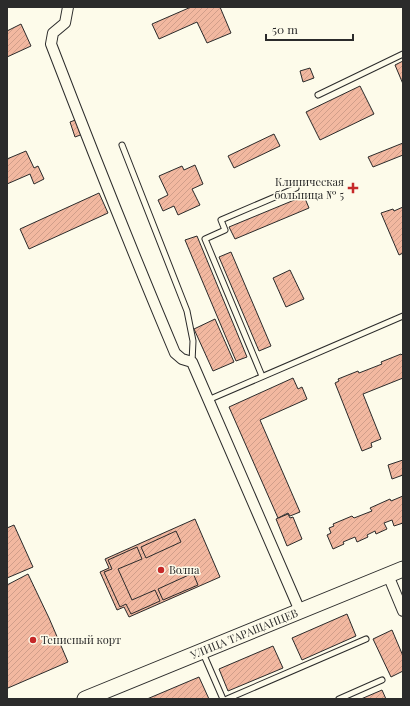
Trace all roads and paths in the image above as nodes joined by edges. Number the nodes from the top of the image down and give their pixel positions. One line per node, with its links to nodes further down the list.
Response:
1 (68, 7): 7 (street)
2 (403, 54): 3 (lane)
3 (318, 95)
4 (122, 145): 7 (lane)
5 (296, 188): 8 (lane)
6 (403, 316): 8 (lane)
7 (192, 362): 9 (street)
8 (262, 376): 9 (lane)
9 (208, 400): 12 (street)
10 (403, 569): 11 (street, УЛИЦА ТАРАЩАНЦЕВ)
11 (388, 575): 12 (street, УЛИЦА ТАРАЩАНЦЕВ); 13 (street)
12 (300, 611): 15 (street, УЛИЦА ТАРАЩАНЦЕВ)
13 (403, 611)
14 (366, 639): 19 (lane)
15 (202, 651): 17 (street, УЛИЦА ТАРАЩАНЦЕВ); 18 (lane)
16 (382, 680): 20 (lane)
17 (85, 699)
18 (222, 699)
19 (227, 699)
20 (339, 699)

